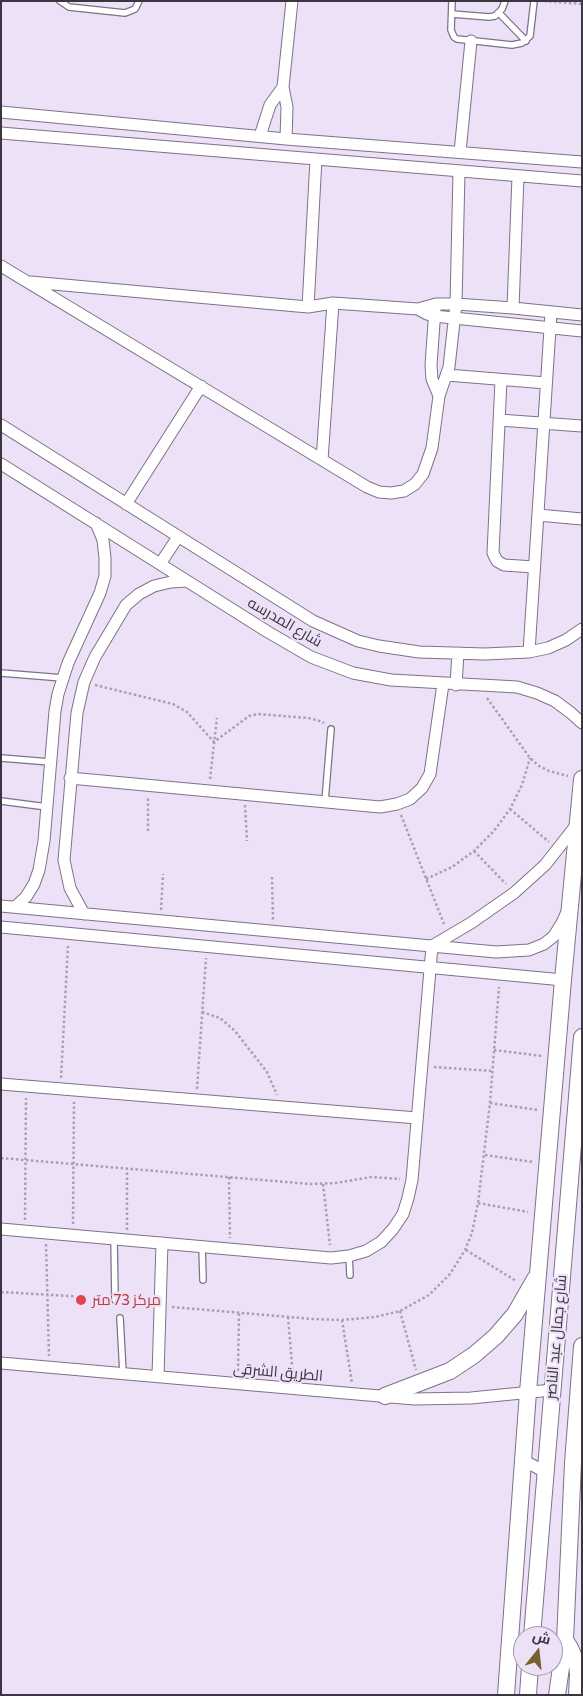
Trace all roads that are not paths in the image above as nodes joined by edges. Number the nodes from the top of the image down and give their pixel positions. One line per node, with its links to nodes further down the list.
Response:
1 (140, 1): 6 (lane)
2 (292, 1): 11 (street)
3 (452, 1): 8 (lane)
4 (505, 1): 7 (lane)
5 (534, 1): 9 (lane)
6 (62, 2)
7 (499, 13): 8 (lane); 9 (lane)
8 (452, 14): 10 (lane)
9 (526, 40): 10 (lane)
10 (471, 41): 16 (street)
11 (283, 86): 14 (street); 15 (street)
12 (1, 112): 14 (street)
13 (1, 133): 17 (street)
14 (260, 136): 15 (street)
15 (286, 139): 16 (street)
16 (460, 152): 18 (street)
17 (316, 159): 20 (street); 28 (street)
18 (562, 161): 19 (street); 22 (street)
19 (582, 162)
20 (459, 172): 21 (street); 27 (street)
21 (518, 176): 22 (street); 29 (street)
22 (562, 179): 23 (street)
23 (582, 181)
24 (1, 266): 25 (street)
25 (27, 282): 28 (street); 39 (street)
26 (333, 303): 28 (street); 30 (street); 45 (street)
27 (456, 304): 29 (street); 30 (street); 33 (street)
28 (308, 307)
29 (513, 308): 31 (street)
30 (435, 310): 33 (street); 40 (street)
31 (551, 312): 32 (street); 34 (street)
32 (582, 315)
33 (454, 318): 34 (street); 36 (street)
34 (550, 328): 35 (street); 38 (street)
35 (582, 331)
36 (447, 375): 37 (street); 40 (street)
37 (501, 380): 38 (street); 41 (street)
38 (546, 383): 42 (street)
39 (201, 386): 45 (street); 47 (street)
40 (439, 396): 45 (street)
41 (499, 420): 42 (street); 53 (street)
42 (543, 424): 44 (street); 48 (street)
43 (1, 425): 47 (street, شارع المدرسه)
44 (582, 426)
45 (322, 460)
46 (1, 464): 50 (street, شارع المدرسه)
47 (126, 504): 51 (street, شارع المدرسه)
48 (538, 515): 49 (street); 53 (street)
49 (582, 519)
50 (96, 524): 52 (street, شارع المدرسه); 59 (street)
51 (178, 537): 52 (street); 57 (street, شارع المدرسه)
52 (160, 564): 54 (street, شارع المدرسه)
53 (534, 567): 56 (street)
54 (188, 581): 60 (street, شارع المدرسه); 66 (street)
55 (582, 629): 56 (street, شارع المدرسه)
56 (529, 652): 57 (street, شارع المدرسه)
57 (458, 653): 61 (street)
58 (1, 672): 59 (lane)
59 (63, 678): 65 (street)
60 (443, 684): 61 (street, شارع المدرسه); 69 (street)
61 (456, 685): 62 (street, شارع المدرسه)
62 (582, 723)
63 (331, 729): 69 (lane)
64 (1, 758): 65 (lane)
65 (50, 762): 70 (street)
66 (70, 778): 69 (street); 75 (street)
67 (582, 779): 71 (street)
68 (1, 801): 70 (lane)
69 (324, 801)
70 (47, 806): 74 (street)
71 (578, 821): 72 (street); 77 (street)
72 (571, 900): 77 (street); 79 (street)
73 (1, 906): 74 (street)
74 (15, 907): 75 (street)
75 (84, 914): 77 (street)
76 (1, 927): 78 (street)
77 (432, 946): 78 (street)
78 (431, 968): 79 (street); 82 (street)
79 (563, 980): 90 (street)
80 (582, 1037): 84 (street, شارع جمال عبد الناصر)
81 (1, 1084): 82 (street)
82 (417, 1118): 89 (street)
83 (582, 1213): 84 (street)
84 (566, 1222): 99 (street, شارع جمال عبد الناصر)
85 (1, 1229): 86 (street)
86 (114, 1238): 87 (street); 93 (lane)
87 (162, 1243): 88 (street); 98 (street)
88 (202, 1246): 89 (street); 92 (lane)
89 (349, 1256): 91 (lane)
90 (538, 1273): 100 (street); 101 (street)
91 (350, 1274)
92 (203, 1280)
93 (115, 1300)
94 (120, 1318): 97 (lane)
95 (582, 1346): 105 (street, شارع جمال عبد الناصر)
96 (1, 1363): 97 (street, الطريق الشرقى)
97 (123, 1374): 98 (street, الطريق الشرقى)
98 (158, 1376): 101 (street, الطريق الشرقى)
99 (552, 1390): 100 (street, الطريق الشرقى); 103 (street, شارع جمال عبد الناصر)
100 (528, 1392): 101 (street, الطريق الشرقى); 102 (street)
101 (385, 1396)
102 (523, 1460): 103 (street); 107 (street)
103 (546, 1472): 104 (street, شارع جمال عبد الناصر)
104 (533, 1626)
105 (565, 1640): 109 (street, شارع جمال عبد الناصر); 110 (street)
106 (529, 1676): 108 (street)
107 (506, 1695)
108 (528, 1695)
109 (557, 1695)
110 (577, 1695)

